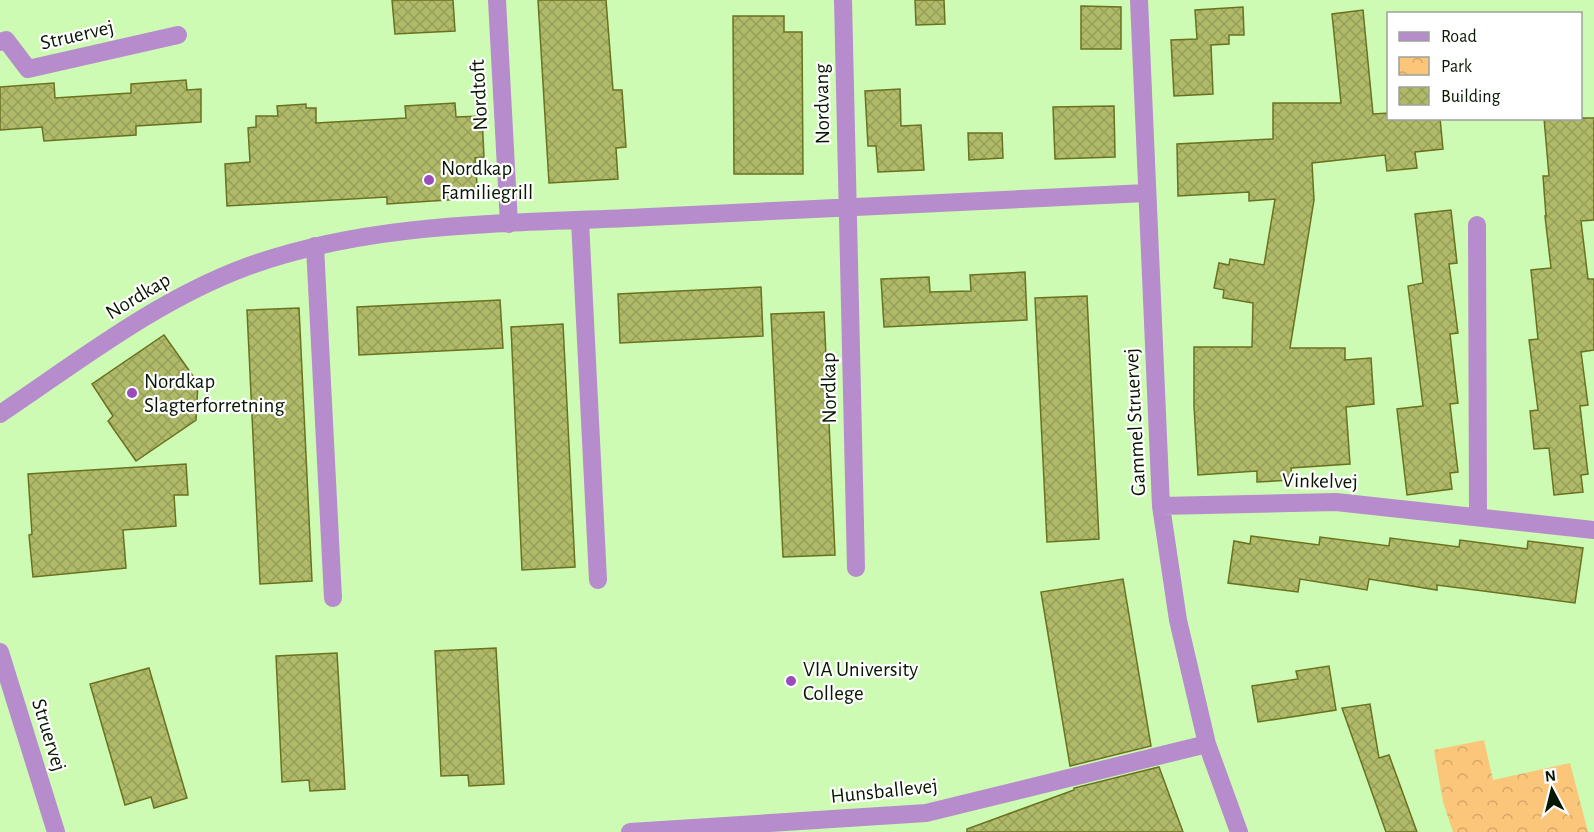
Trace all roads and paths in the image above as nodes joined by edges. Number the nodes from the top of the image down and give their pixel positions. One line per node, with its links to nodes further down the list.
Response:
1 (496, 0): 9 (street, Nordtoft)
2 (843, 0): 7 (street, Nordvang)
3 (1138, 0): 6 (street, Gammel Struervej)
4 (178, 35): 5 (street, Struervej)
5 (0, 42)
6 (1146, 193): 7 (street, Nordkap); 13 (street, Gammel Struervej)
7 (846, 208): 8 (street, Nordkap); 16 (street, Nordkap)
8 (580, 221): 9 (street, Nordkap); 17 (street)
9 (509, 224): 11 (street, Nordkap)
10 (1477, 225): 14 (street)
11 (315, 246): 12 (street, Nordkap); 18 (street)
12 (0, 414)
13 (1161, 506): 14 (street, Vinkelvej); 20 (street, Gammel Struervej)
14 (1478, 516): 15 (street, Vinkelvej)
15 (1594, 530)
16 (856, 568)
17 (598, 580)
18 (333, 598)
19 (0, 652): 21 (street, Struervej)
20 (1207, 744): 22 (street, Hunsballevej); 23 (street, Gammel Struervej)
21 (56, 832)
22 (630, 832)
23 (1239, 832)

